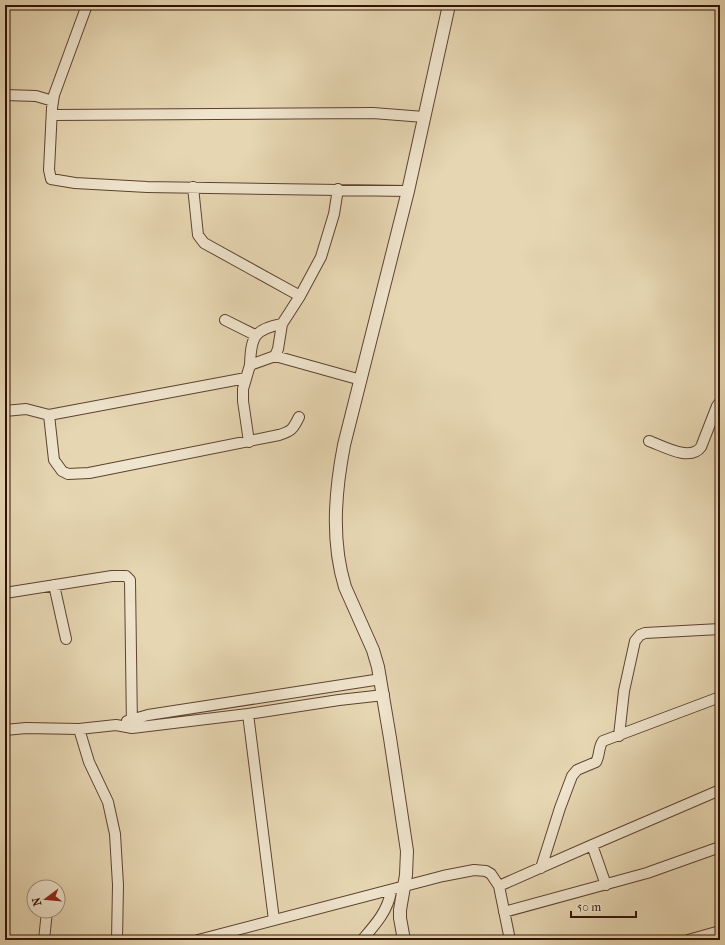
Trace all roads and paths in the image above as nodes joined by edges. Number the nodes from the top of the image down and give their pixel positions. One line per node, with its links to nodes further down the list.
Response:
1 (87, 5): 4 (street)
2 (449, 5): 6 (street)
3 (5, 95): 4 (street)
4 (53, 101): 5 (street)
5 (52, 115): 6 (street); 7 (street)
6 (424, 117): 9 (street)
7 (193, 187): 8 (street); 10 (street)
8 (338, 189): 9 (street); 10 (street)
9 (408, 191): 17 (street)
10 (300, 296): 12 (street)
11 (225, 320): 13 (street)
12 (282, 324): 13 (street); 14 (street)
13 (255, 335): 15 (street)
14 (275, 356): 15 (street); 17 (street)
15 (250, 364): 16 (street)
16 (246, 378): 20 (street); 23 (street)
17 (361, 380): 28 (street)
18 (720, 402): 22 (street)
19 (5, 411): 20 (street)
20 (49, 415): 23 (street)
21 (299, 417): 23 (street)
22 (649, 441)
23 (249, 442)
24 (54, 585): 25 (street); 27 (street); 32 (street)
25 (5, 593)
26 (720, 629): 35 (street)
27 (66, 639)
28 (381, 679): 29 (street); 32 (street)
29 (384, 695): 31 (street); 42 (street)
30 (720, 697): 35 (street)
31 (248, 714): 32 (street); 46 (street)
32 (132, 723): 33 (street)
33 (79, 729): 34 (street); 50 (street)
34 (5, 730)
35 (619, 736): 39 (street)
36 (720, 790): 37 (street)
37 (592, 845): 39 (street); 40 (street)
38 (720, 847): 40 (street)
39 (540, 868): 41 (street)
40 (606, 884): 44 (street)
41 (499, 886): 42 (street); 44 (street)
42 (404, 887): 43 (street); 53 (street)
43 (391, 891): 46 (street); 52 (street)
44 (504, 912): 54 (street)
45 (46, 919): 49 (street)
46 (274, 920): 48 (street)
47 (720, 931): 55 (street)
48 (218, 938): 51 (street)
49 (44, 940)
50 (118, 940)
51 (198, 940)
52 (362, 940)
53 (404, 940)
54 (510, 940)
55 (688, 940)

